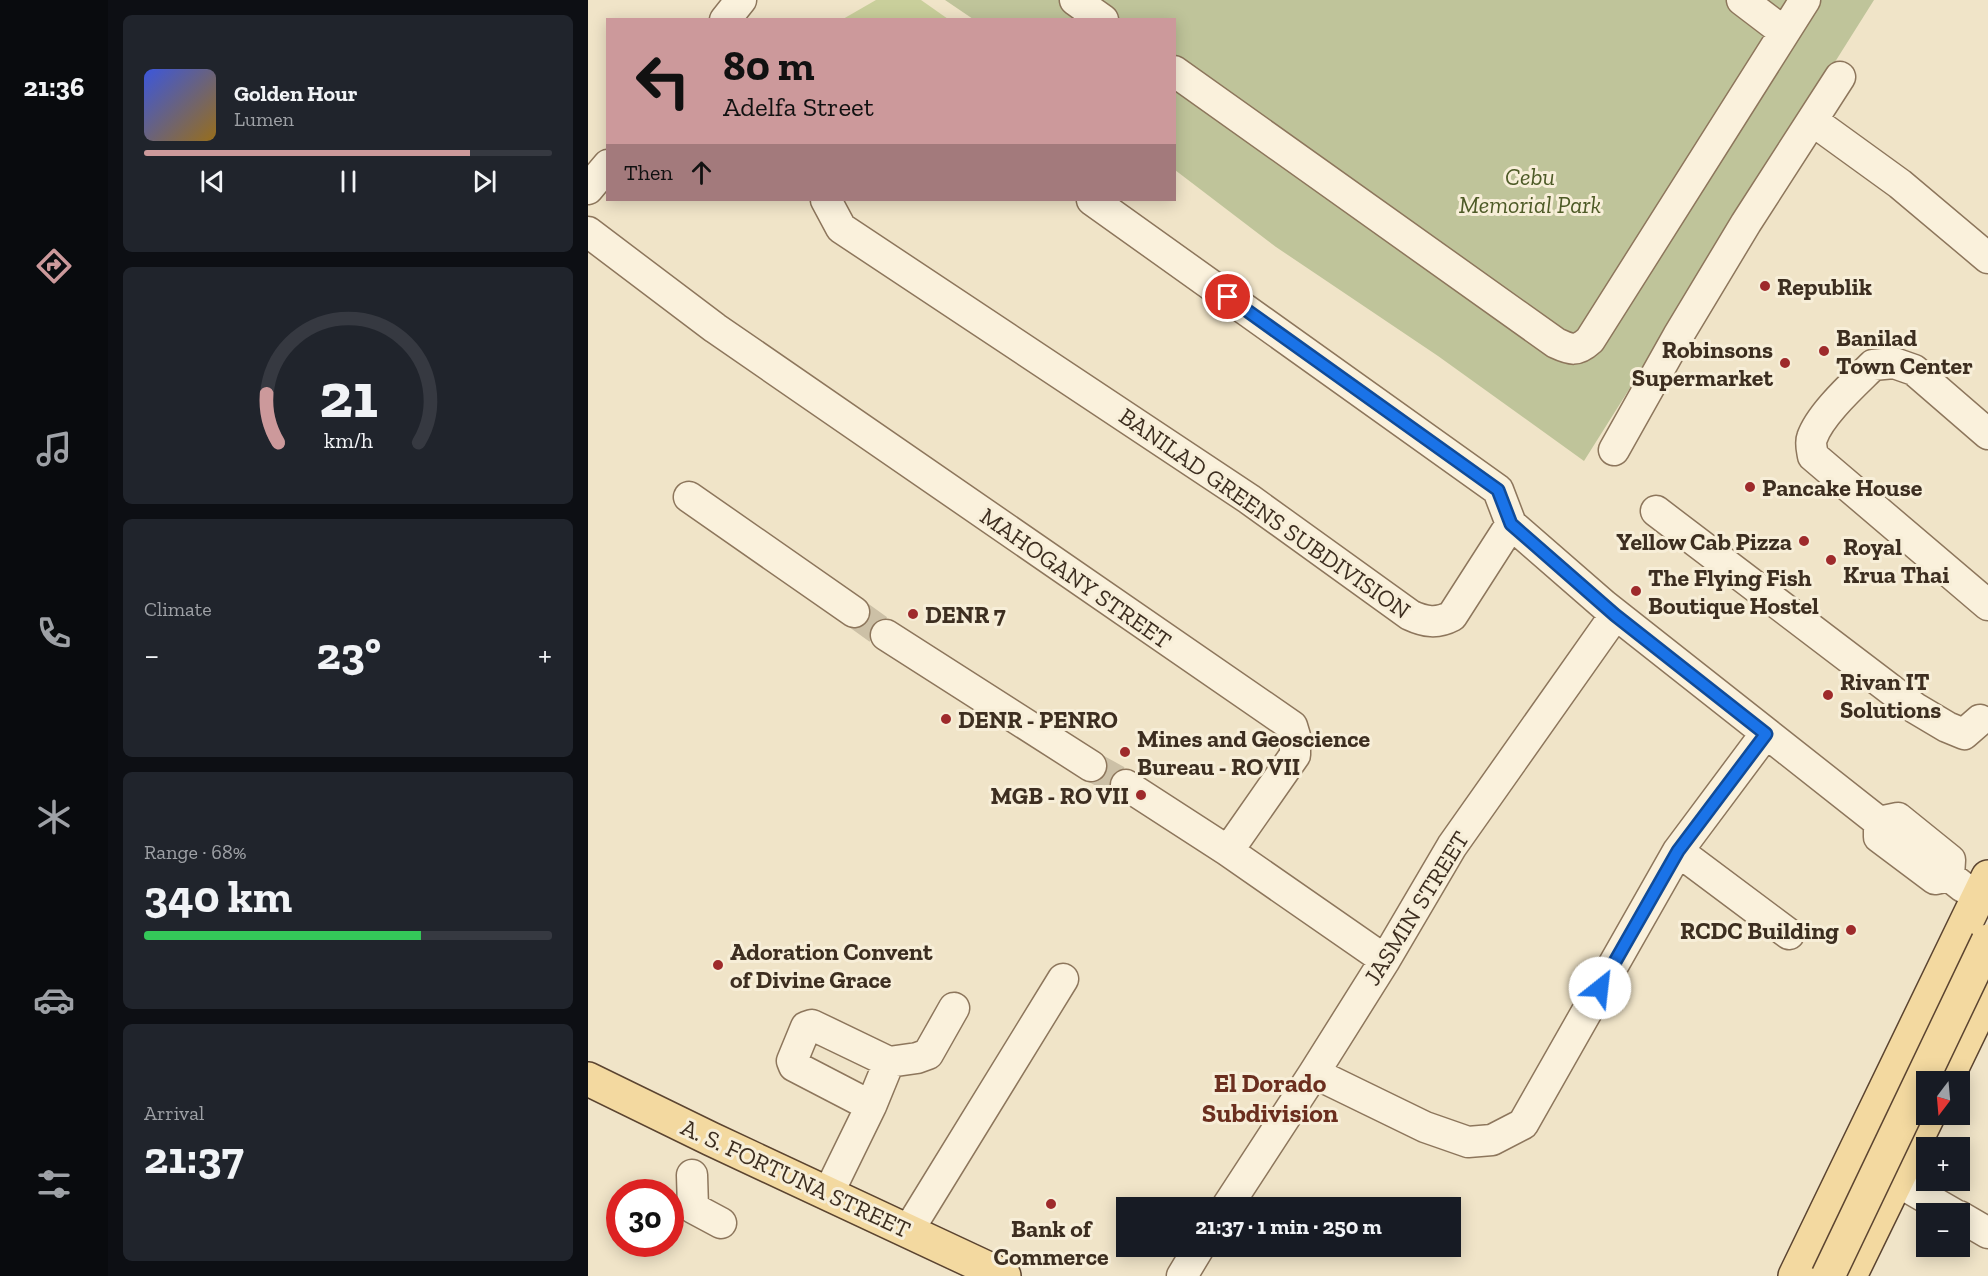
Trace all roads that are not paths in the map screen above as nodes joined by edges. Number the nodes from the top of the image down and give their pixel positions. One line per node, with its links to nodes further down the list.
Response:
1 (741, 0): 5 (street)
2 (1076, 0): 6 (street)
3 (1742, 0): 7 (street)
4 (1805, 0): 7 (street)
5 (727, 18)
6 (1100, 18)
7 (1785, 32): 8 (street)
8 (1176, 71)
9 (1840, 77): 10 (street)
10 (1813, 121): 16 (street); 18 (street)
11 (606, 167): 12 (street)
12 (588, 189)
13 (827, 201): 21 (street, BANILAD GREENS SUBDIVISION)
14 (1093, 201): 21 (street)
15 (588, 232): 30 (street, MAHOGANY STREET)
16 (1988, 258)
17 (1988, 434): 22 (street)
18 (1614, 450)
19 (689, 496): 23 (street)
20 (1656, 512): 26 (street)
21 (1511, 524): 24 (street)
22 (1988, 605)
23 (854, 612)
24 (1615, 615): 27 (street); 35 (street, JASMIN STREET)
25 (886, 634): 28 (street)
26 (1985, 717)
27 (1766, 734): 31 (street); 32 (street)
28 (1091, 766)
29 (1126, 785): 30 (street)
30 (1228, 851): 35 (street)
31 (1678, 851): 33 (street); 41 (street)
32 (1983, 888): 46 (main road)
33 (1789, 934)
34 (1988, 941): 61 (main road, bridge)
35 (1385, 960): 41 (street, JASMIN STREET)
36 (1063, 979): 53 (street)
37 (1988, 993): 40 (main road)
38 (954, 1008): 39 (street)
39 (889, 1062): 43 (street); 43 (street)
40 (1950, 1071)
41 (1314, 1073): 49 (street, JASMIN STREET)
42 (588, 1079): 45 (main road, A. S. FORTUNA STREET)
43 (871, 1106): 48 (street)
44 (1924, 1125): 47 (main road)
45 (700, 1159): 48 (main road, A. S. FORTUNA STREET); 52 (street)
46 (1851, 1159): 47 (main road); 55 (main road)
47 (1897, 1181): 50 (street); 57 (main road)
48 (828, 1194): 53 (main road, A. S. FORTUNA STREET)
49 (1233, 1197)
50 (1935, 1203)
51 (1970, 1222): 54 (street)
52 (721, 1223)
53 (908, 1231): 58 (main road, A. S. FORTUNA STREET)
54 (1988, 1233)
55 (1812, 1239): 57 (main road); 60 (main road)
56 (1193, 1257): 59 (street)
57 (1854, 1269)
58 (1004, 1276)
59 (1182, 1276)
60 (1795, 1276)
61 (1828, 1276)

